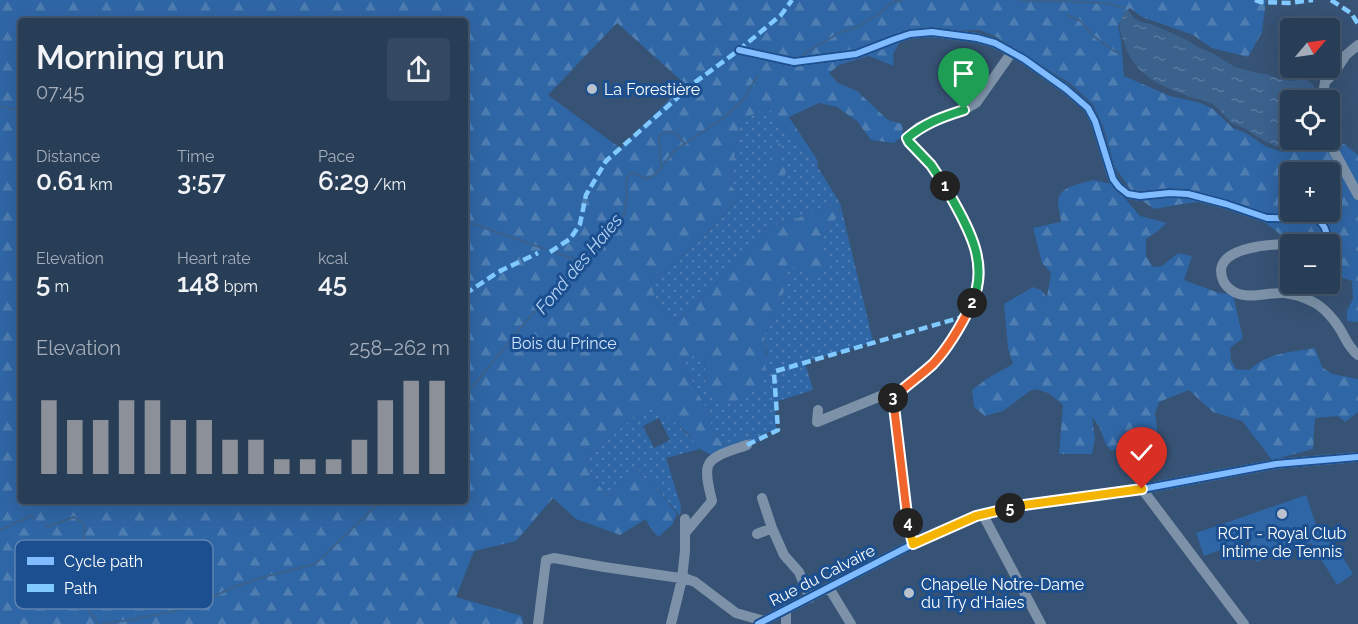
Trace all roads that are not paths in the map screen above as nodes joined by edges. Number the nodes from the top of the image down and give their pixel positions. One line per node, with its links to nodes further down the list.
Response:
1 (1358, 45): 4 (street)
2 (739, 50): 3 (street)
3 (1012, 52): 7 (street); 12 (street)
4 (1324, 90)
5 (1333, 150): 6 (street)
6 (1358, 195)
7 (1327, 234)
8 (1280, 244): 9 (street)
9 (1280, 293)
10 (1288, 294): 11 (street)
11 (1358, 355)
12 (893, 398): 13 (street); 23 (street)
13 (818, 410)
14 (747, 446): 21 (street)
15 (1358, 456): 16 (street, Rue du Calvaire)
16 (1142, 489): 18 (street, Rue du Calvaire); 34 (street)
17 (762, 498): 20 (street, Rue du Calvaire)
18 (983, 515): 23 (street, Rue du Calvaire); 33 (street)
19 (685, 519): 21 (street)
20 (772, 528): 22 (street); 26 (street, Rue du Calvaire)
21 (685, 533): 24 (street)
22 (758, 534)
23 (913, 544): 25 (street, Rue du Calvaire)
24 (682, 579): 28 (street, Rue du Calvaire); 29 (street, Rue du Calvaire); 30 (street)
25 (829, 588): 26 (street, Rue du Calvaire); 32 (street)
26 (810, 598): 27 (street, Rue du Calvaire)
27 (786, 609): 28 (street, Rue du Calvaire); 31 (street)
28 (761, 622)
29 (538, 624)
30 (671, 624)
31 (786, 624)
32 (851, 624)
33 (1041, 624)
34 (1244, 624)

